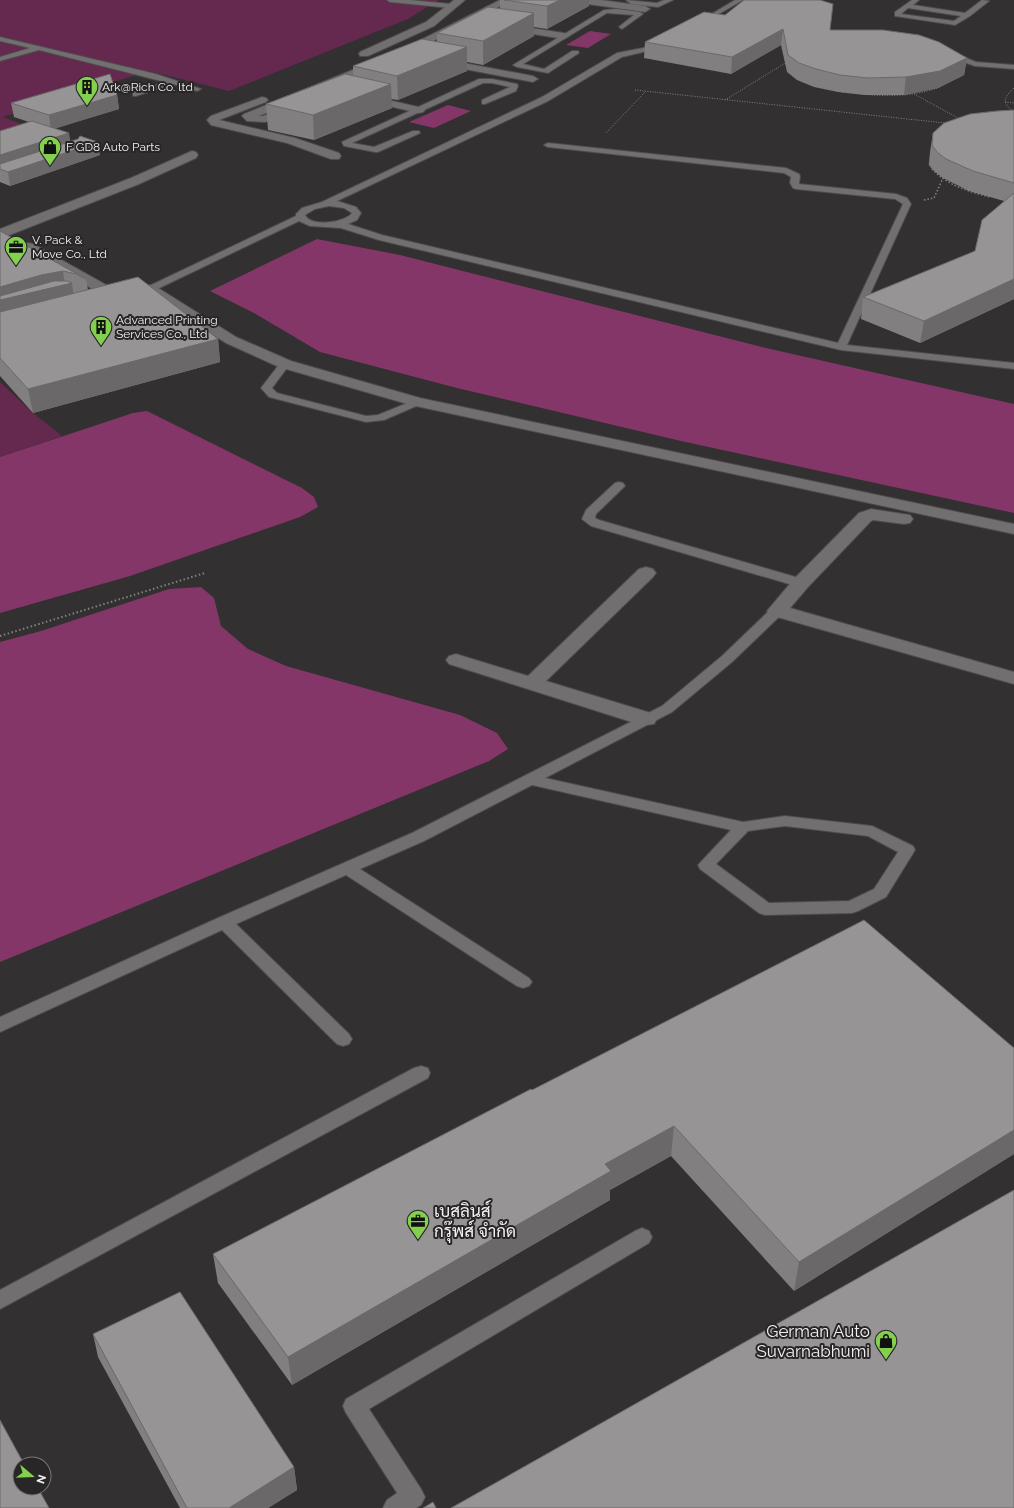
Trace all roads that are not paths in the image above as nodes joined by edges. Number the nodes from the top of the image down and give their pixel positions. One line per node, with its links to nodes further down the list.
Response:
1 (390, 0): 8 (lane)
2 (580, 0): 14 (street)
3 (629, 0): 4 (lane)
4 (670, 0)
5 (740, 0): 20 (lane)
6 (916, 0): 12 (lane)
7 (985, 0): 13 (lane)
8 (413, 1): 9 (lane)
9 (455, 3): 32 (street)
10 (511, 3): 16 (street); 17 (street)
11 (972, 5): 13 (lane)
12 (907, 6): 15 (lane); 15 (lane)
13 (979, 6): 15 (lane)
14 (645, 9)
15 (968, 15)
16 (466, 21): 17 (street); 28 (street)
17 (483, 24): 24 (street)
18 (498, 26): 21 (street)
19 (622, 27): 21 (lane)
20 (693, 27)
21 (564, 36): 27 (lane)
22 (673, 38): 48 (lane)
23 (0, 39): 25 (lane)
24 (449, 42)
25 (37, 48): 31 (lane); 35 (lane)
26 (436, 48): 30 (street)
27 (575, 53)
28 (401, 54): 30 (street); 37 (street)
29 (949, 54): 33 (lane)
30 (422, 58): 34 (street); 39 (street)
31 (0, 59)
32 (352, 59)
33 (1014, 68)
34 (533, 79)
35 (173, 82): 38 (lane); 40 (lane)
36 (295, 85): 47 (street)
37 (318, 87): 39 (street); 39 (street)
38 (197, 89)
39 (336, 91)
40 (136, 94)
41 (352, 94): 43 (street)
42 (485, 102): 43 (lane)
43 (419, 110): 44 (lane)
44 (416, 133)
45 (548, 145): 55 (lane)
46 (192, 155): 51 (street)
47 (335, 156)
48 (324, 204): 49 (lane); 50 (lane)
49 (301, 218): 50 (lane); 52 (lane)
50 (336, 224): 55 (lane)
51 (1, 233): 53 (street)
52 (150, 289): 53 (street); 56 (street)
53 (121, 299): 54 (street)
54 (102, 304)
55 (841, 347): 57 (lane)
56 (285, 364): 58 (street); 58 (lane)
57 (1014, 366)
58 (417, 402): 60 (street)
59 (619, 486): 63 (lane)
60 (1014, 529)
61 (1014, 544): 63 (street)
62 (646, 573): 67 (street)
63 (801, 583): 64 (street)
64 (777, 611): 66 (street); 68 (lane)
65 (456, 660): 67 (street)
66 (1014, 678)
67 (532, 683): 68 (street)
68 (646, 719): 69 (lane)
69 (529, 779): 70 (lane); 71 (lane)
70 (743, 827): 70 (lane)
71 (347, 868): 72 (lane); 73 (lane)
72 (224, 922): 74 (lane); 75 (lane)
73 (523, 982)
74 (0, 1025)
75 (344, 1039)
76 (421, 1073): 78 (lane)
77 (642, 1237): 79 (lane)
78 (0, 1300)
79 (396, 1508)

